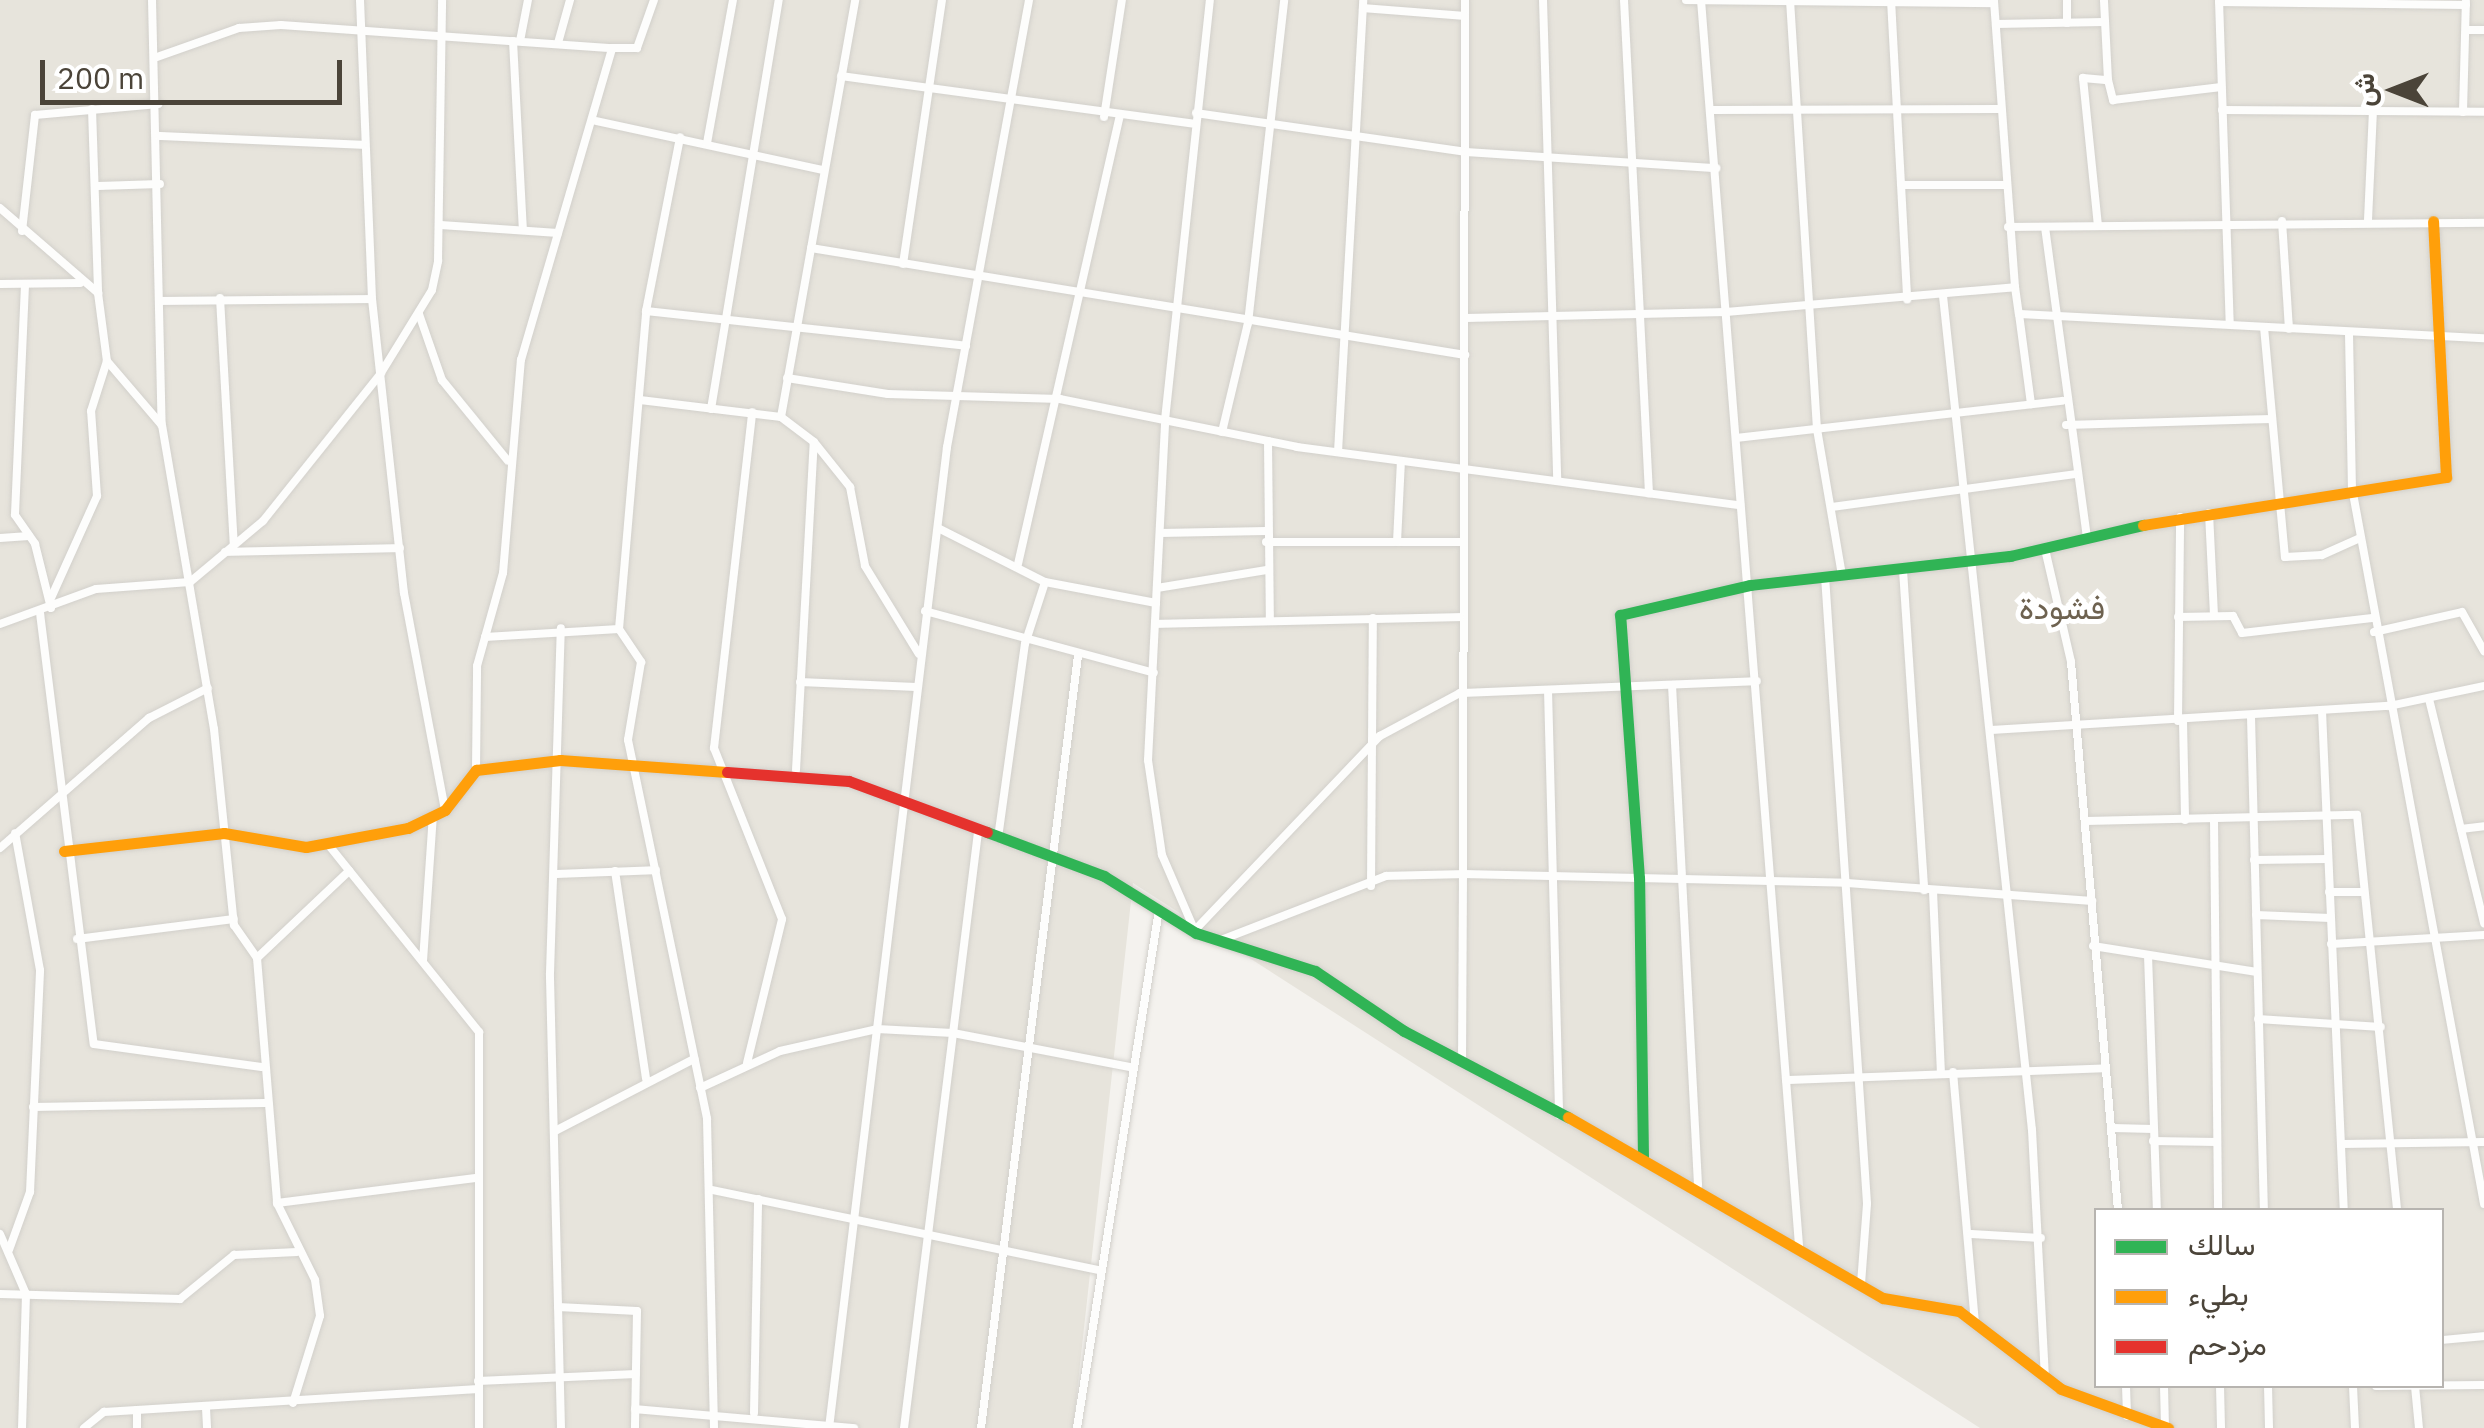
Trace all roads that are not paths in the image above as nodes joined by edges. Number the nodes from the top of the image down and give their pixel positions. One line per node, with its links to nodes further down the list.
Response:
1 (152, 0): 41 (street)
2 (360, 0): 34 (street)
3 (442, 0): 37 (street)
4 (528, 0): 38 (street)
5 (570, 0): 39 (street)
6 (654, 0): 40 (street)
7 (733, 0): 66 (street)
8 (780, 0): 69 (street)
9 (854, 0): 42 (street)
10 (942, 0): 45 (street)
11 (1029, 0): 47 (street)
12 (1122, 0): 58 (street)
13 (1210, 0): 57 (street)
14 (1284, 0): 61 (street)
15 (1465, 0): 30 (street)
16 (1542, 0): 70 (street)
17 (1624, 0): 71 (street)
18 (1686, 0): 19 (street)
19 (1700, 0): 22 (street); 51 (street)
20 (2067, 0): 32 (street)
21 (2104, 0): 31 (street)
22 (1790, 1): 26 (street); 52 (street)
23 (1994, 1): 26 (street); 33 (street)
24 (2219, 1): 25 (street); 44 (street)
25 (2292, 1): 27 (street)
26 (1891, 2): 48 (street)
27 (2372, 2): 28 (street)
28 (2466, 2): 35 (street)
29 (1363, 4): 30 (street); 63 (street)
30 (1464, 16): 68 (street)
31 (2104, 22): 32 (street); 43 (street)
32 (2067, 23): 33 (street)
33 (1996, 24): 50 (street)
34 (362, 29): 37 (street); 41 (street); 67 (street)
35 (2466, 30): 36 (street); 55 (street)
36 (2484, 30)
37 (438, 38): 38 (street); 84 (street)
38 (516, 41): 39 (street); 88 (street)
39 (558, 42): 40 (street)
40 (612, 48): 60 (street)
41 (157, 56): 46 (street)
42 (841, 76): 45 (street); 73 (street)
43 (2108, 80): 44 (street); 85 (street)
44 (2221, 87): 53 (street)
45 (927, 92): 47 (street); 92 (street)
46 (159, 104): 49 (street); 64 (street)
47 (1014, 105): 58 (street); 93 (street)
48 (1895, 108): 50 (street); 52 (street); 75 (street)
49 (92, 109): 77 (street); 89 (street)
50 (2000, 109): 76 (street)
51 (1712, 110): 52 (street); 72 (street)
52 (1798, 110): 105 (street)
53 (2222, 110): 54 (street); 82 (street)
54 (2373, 111): 55 (street); 79 (street)
55 (2463, 112): 56 (street)
56 (2484, 112)
57 (1196, 113): 61 (street); 62 (street)
58 (1104, 117): 59 (street)
59 (1119, 118): 62 (street); 99 (street)
60 (596, 121): 65 (street); 90 (street)
61 (1274, 122): 63 (street); 116 (street)
62 (1194, 124): 106 (street)
63 (1354, 132): 68 (street); 124 (street)
64 (160, 136): 67 (street); 74 (street)
65 (680, 138): 66 (street); 107 (street)
66 (707, 142): 69 (street)
67 (363, 144): 102 (street)
68 (1466, 152): 70 (street); 113 (street)
69 (751, 153): 73 (street); 115 (street)
70 (1546, 158): 71 (street); 114 (street)
71 (1632, 168): 72 (street); 111 (street)
72 (1716, 168): 108 (street)
73 (823, 170): 91 (street)
74 (160, 184): 77 (street); 104 (street)
75 (1902, 185): 76 (street); 103 (street)
76 (2005, 185): 86 (street)
77 (98, 186): 98 (street)
78 (0, 208): 89 (street)
79 (2368, 220): 80 (street); 81 (street)
80 (2282, 221): 82 (street); 120 (street)
81 (2433, 221): 83 (street); 122 (street)
82 (2224, 222): 85 (street); 117 (street)
83 (2484, 222)
84 (441, 225): 88 (street); 109 (street)
85 (2098, 226): 87 (street)
86 (2008, 227): 87 (street); 97 (street)
87 (2045, 227): 112 (street)
88 (523, 229): 90 (street)
89 (22, 232): 94 (street)
90 (558, 232): 150 (street)
91 (810, 248): 92 (street); 119 (street)
92 (903, 264): 93 (street)
93 (981, 276): 99 (street); 125 (street)
94 (82, 283): 96 (street); 98 (street)
95 (0, 284): 96 (street)
96 (25, 285): 164 (street)
97 (2015, 286): 100 (street); 110 (street)
98 (98, 293): 127 (street)
99 (1084, 295): 106 (street); 131 (street)
100 (1942, 296): 103 (street); 137 (street)
101 (220, 298): 102 (street); 104 (street); 171 (street)
102 (372, 299): 128 (street)
103 (1907, 300): 105 (street)
104 (161, 301): 141 (street)
105 (1812, 305): 108 (street); 143 (street)
106 (1177, 310): 116 (street); 140 (street)
107 (646, 311): 115 (street); 132 (street)
108 (1726, 312): 111 (street); 145 (street)
109 (419, 314): 128 (street); 150 (street)
110 (2019, 314): 112 (street); 134 (street)
111 (1643, 316): 114 (street); 156 (street)
112 (2052, 316): 117 (street); 133 (street)
113 (1466, 318): 114 (street); 126 (street)
114 (1554, 320): 153 (street)
115 (722, 322): 119 (street); 135 (street)
116 (1248, 323): 124 (street); 144 (street)
117 (2230, 324): 118 (street)
118 (2264, 327): 120 (street); 139 (street)
119 (796, 328): 125 (street); 129 (street)
120 (2289, 329): 121 (street)
121 (2348, 334): 122 (street); 154 (street)
122 (2436, 335): 123 (street); 154 (street)
123 (2484, 338)
124 (1344, 340): 126 (street); 148 (street)
125 (966, 346): 130 (street)
126 (1465, 355): 151 (street)
127 (108, 361): 141 (street); 185 (street)
128 (381, 373): 171 (street); 172 (street)
129 (788, 378): 130 (street); 138 (street)
130 (955, 393): 131 (street); 162 (street)
131 (1060, 398): 140 (street); 176 (street)
132 (640, 400): 135 (street); 198 (street)
133 (2062, 401): 134 (street); 142 (street)
134 (2031, 404): 137 (street)
135 (711, 409): 136 (street)
136 (752, 412): 138 (street); 225 (street)
137 (1956, 414): 143 (street); 155 (street)
138 (781, 417): 147 (street)
139 (2272, 419): 142 (street); 157 (street)
140 (1165, 420): 144 (street); 163 (street)
141 (162, 425): 181 (street)
142 (2066, 426): 152 (street)
143 (1817, 429): 145 (street); 159 (street)
144 (1222, 432): 146 (street)
145 (1736, 438): 158 (street)
146 (1268, 441): 148 (street); 165 (street)
147 (814, 442): 203 (street); 207 (street)
148 (1338, 452): 149 (street)
149 (1400, 461): 151 (street); 169 (street)
150 (509, 463): 200 (street)
151 (1464, 470): 153 (street); 170 (street)
152 (2074, 474): 155 (street); 167 (street)
153 (1557, 482): 156 (street)
154 (2352, 488): 157 (street); 168 (street)
155 (1961, 489): 159 (street); 175 (street)
156 (1649, 493): 158 (street)
157 (2280, 501): 160 (street); 168 (street)
158 (1740, 504): 183 (street)
159 (1832, 507): 179 (street)
160 (2209, 513): 161 (street); 190 (street)
161 (2180, 517): 167 (street); 191 (street)
162 (938, 528): 176 (street); 187 (street)
163 (1160, 533): 165 (street); 184 (street)
164 (29, 536): 166 (street); 185 (street)
165 (1266, 537): 169 (street); 177 (street)
166 (0, 538)
167 (2086, 538): 173 (street)
168 (2360, 538): 193 (street)
169 (1397, 542): 170 (street)
170 (1462, 542): 189 (street)
171 (234, 545): 174 (street)
172 (400, 548): 174 (street); 230 (street)
173 (2045, 549): 175 (street); 220 (street)
174 (225, 552): 181 (street)
175 (1972, 562): 178 (street); 221 (street)
176 (1018, 564): 182 (street)
177 (1267, 570): 184 (street); 194 (street)
178 (1903, 570): 179 (street); 260 (street)
179 (1842, 575): 180 (street)
180 (1825, 576): 183 (street); 258 (street)
181 (190, 582): 185 (street); 211 (street)
182 (1046, 582): 186 (street); 201 (street)
183 (1750, 585): 206 (street); 210 (street)
184 (1157, 588): 186 (street)
185 (51, 603): 188 (street)
186 (1156, 603): 196 (street)
187 (925, 611): 201 (street); 203 (street)
188 (40, 613): 195 (street); 228 (street)
189 (1460, 616): 192 (street); 214 (street)
190 (2214, 616): 191 (street); 193 (street)
191 (2178, 617): 219 (street)
192 (1373, 618): 194 (street); 222 (street)
193 (2372, 618): 199 (street)
194 (1270, 620): 196 (street)
195 (0, 624)
196 (1156, 624): 205 (street)
197 (561, 628): 198 (street); 200 (street); 223 (street)
198 (619, 629): 224 (street)
199 (2374, 632): 202 (street); 216 (street)
200 (485, 637): 226 (street)
201 (1025, 644): 204 (street); 242 (street)
202 (2484, 650)
203 (920, 655): 212 (street)
204 (1078, 656): 205 (street); 246 (street)
205 (1154, 674): 270 (street)
206 (1757, 681): 208 (street); 257 (street)
207 (800, 682): 212 (street); 227 (street)
208 (1672, 686): 210 (street); 256 (street)
209 (2484, 686): 215 (street)
210 (1628, 687): 213 (street); 255 (street)
211 (208, 688): 228 (street); 241 (street)
212 (916, 688): 229 (street)
213 (1548, 690): 214 (street); 254 (street)
214 (1460, 693): 222 (street); 253 (street)
215 (2429, 699): 216 (street); 238 (street)
216 (2389, 706): 217 (street); 274 (street)
217 (2322, 711): 218 (street); 232 (street)
218 (2251, 717): 219 (street); 233 (street)
219 (2180, 721): 220 (street); 234 (street)
220 (2077, 726): 221 (street); 236 (street)
221 (1990, 730): 263 (street)
222 (1371, 745): 259 (street); 270 (street)
223 (560, 760): 224 (street); 226 (street); 252 (street)
224 (634, 763): 225 (street); 249 (street)
225 (716, 766): 227 (street); 290 (street)
226 (476, 770): 230 (street)
227 (796, 770): 229 (street)
228 (56, 799): 240 (street); 245 (street)
229 (904, 807): 239 (street); 286 (street)
230 (446, 810): 231 (street)
231 (433, 816): 243 (street); 280 (street)
232 (2325, 816): 233 (street); 247 (street); 262 (street)
233 (2254, 819): 235 (street); 248 (street)
234 (2185, 820): 235 (street); 236 (street)
235 (2214, 820): 281 (street)
236 (2086, 821): 264 (street)
237 (2484, 826): 238 (street)
238 (2460, 829): 269 (street)
239 (978, 832): 242 (street); 287 (street)
240 (16, 833): 244 (street); 303 (street)
241 (224, 833): 243 (street); 245 (street); 267 (street)
242 (998, 838): 246 (street)
243 (326, 843): 250 (street)
244 (0, 848)
245 (64, 851): 272 (street)
246 (1051, 856): 266 (street); 288 (street)
247 (2327, 859): 248 (street); 261 (street)
248 (2254, 860): 265 (street)
249 (656, 870): 251 (street); 289 (street)
250 (349, 871): 279 (street); 280 (street)
251 (615, 871): 252 (street); 298 (street)
252 (554, 874): 307 (street)
253 (1463, 874): 254 (street); 259 (street); 291 (street)
254 (1556, 876): 255 (street); 304 (street)
255 (1639, 878): 256 (street); 314 (street)
256 (1685, 878): 257 (street); 316 (street)
257 (1769, 880): 258 (street); 300 (street)
258 (1848, 883): 260 (street); 299 (street)
259 (1371, 886): 273 (street)
260 (1929, 890): 263 (street); 296 (street)
261 (2328, 892): 262 (street); 268 (street)
262 (2364, 892): 275 (street)
263 (2005, 896): 264 (street); 295 (street)
264 (2092, 901): 277 (street)
265 (2256, 915): 268 (street); 282 (street)
266 (1158, 916): 270 (street); 293 (street)
267 (234, 918): 272 (street); 279 (street)
268 (2330, 918): 276 (street)
269 (2484, 923)
270 (1195, 932): 273 (street)
271 (2484, 935): 274 (street)
272 (77, 939): 292 (street)
273 (1221, 940): 291 (street)
274 (2433, 940): 275 (street); 310 (street)
275 (2370, 943): 276 (street); 284 (street)
276 (2331, 944): 285 (street)
277 (2093, 946): 278 (street); 294 (street)
278 (2148, 954): 281 (street); 306 (street)
279 (257, 958): 292 (street)
280 (424, 961): 315 (street)
281 (2214, 966): 282 (street); 309 (street)
282 (2257, 972): 283 (street)
283 (2258, 1020): 285 (street); 324 (street)
284 (2381, 1026): 285 (street); 312 (street)
285 (2335, 1027): 313 (street)
286 (877, 1029): 287 (street); 290 (street); 327 (street)
287 (953, 1033): 288 (street); 328 (street)
288 (1028, 1048): 293 (street); 333 (street)
289 (694, 1059): 298 (street); 301 (street)
290 (747, 1062): 301 (street)
291 (1462, 1062): 304 (street)
292 (262, 1067): 302 (street)
293 (1130, 1067): 336 (street)
294 (2106, 1068): 295 (street); 305 (street)
295 (2026, 1069): 297 (street); 331 (street)
296 (1941, 1072): 297 (street); 299 (street)
297 (1954, 1072): 330 (street)
298 (646, 1079): 307 (street)
299 (1859, 1079): 300 (street); 337 (street)
300 (1786, 1080): 332 (street)
301 (700, 1088): 317 (street)
302 (266, 1104): 303 (street); 319 (street)
303 (33, 1107): 334 (street)
304 (1559, 1118): 314 (street)
305 (2114, 1128): 306 (street); 321 (street)
306 (2153, 1129): 308 (street)
307 (555, 1131): 340 (street)
308 (2154, 1140): 309 (street); 322 (street)
309 (2216, 1142): 323 (street)
310 (2472, 1142): 311 (street); 312 (street); 320 (street)
311 (2484, 1142)
312 (2390, 1143): 313 (street); 326 (street)
313 (2342, 1144): 325 (street)
314 (1643, 1158): 316 (street)
315 (474, 1178): 319 (street); 347 (street)
316 (1698, 1185): 332 (street)
317 (712, 1190): 318 (street); 360 (street)
318 (758, 1199): 327 (street); 361 (street)
319 (277, 1203): 335 (street)
320 (2484, 1204)
321 (2118, 1208)
322 (2157, 1208)
323 (2218, 1208)
324 (2264, 1208)
325 (2344, 1208)
326 (2397, 1208)
327 (852, 1217): 328 (street); 363 (street)
328 (926, 1231): 333 (street); 373 (street)
329 (0, 1234): 334 (street)
330 (1970, 1234): 331 (street); 341 (street)
331 (2042, 1238): 346 (street)
332 (1799, 1246): 337 (street)
333 (1003, 1247): 336 (street); 374 (street)
334 (9, 1250): 339 (street)
335 (297, 1252): 339 (street); 356 (street)
336 (1100, 1270): 375 (street)
337 (1861, 1284): 341 (street)
338 (0, 1294): 339 (street)
339 (26, 1294): 364 (street)
340 (558, 1306): 344 (street); 345 (street)
341 (1975, 1321): 346 (street)
342 (2484, 1336): 343 (street)
343 (2444, 1340)
344 (636, 1374): 345 (street); 358 (street)
345 (558, 1377): 347 (street); 369 (street)
346 (2046, 1378): 362 (street)
347 (478, 1385): 356 (street); 368 (street)
348 (2484, 1385): 349 (street)
349 (2444, 1386)
350 (2126, 1388): 362 (street)
351 (2164, 1388): 376 (street)
352 (2220, 1388): 377 (street)
353 (2268, 1388): 378 (street)
354 (2354, 1388): 379 (street)
355 (2415, 1388): 380 (street)
356 (293, 1403): 357 (street)
357 (206, 1408): 359 (street); 367 (street)
358 (635, 1409): 360 (street); 370 (street)
359 (137, 1410): 365 (street); 366 (street)
360 (714, 1412): 361 (street); 371 (street)
361 (754, 1413): 363 (street)
362 (2127, 1416): 376 (street)
363 (829, 1425): 372 (street)
364 (22, 1428)
365 (84, 1428)
366 (137, 1428)
367 (207, 1428)
368 (479, 1428)
369 (561, 1428)
370 (634, 1428)
371 (714, 1428)
372 (854, 1428)
373 (904, 1428)
374 (981, 1428)
375 (1078, 1428)
376 (2167, 1428)
377 (2221, 1428)
378 (2269, 1428)
379 (2354, 1428)
380 (2419, 1428)

